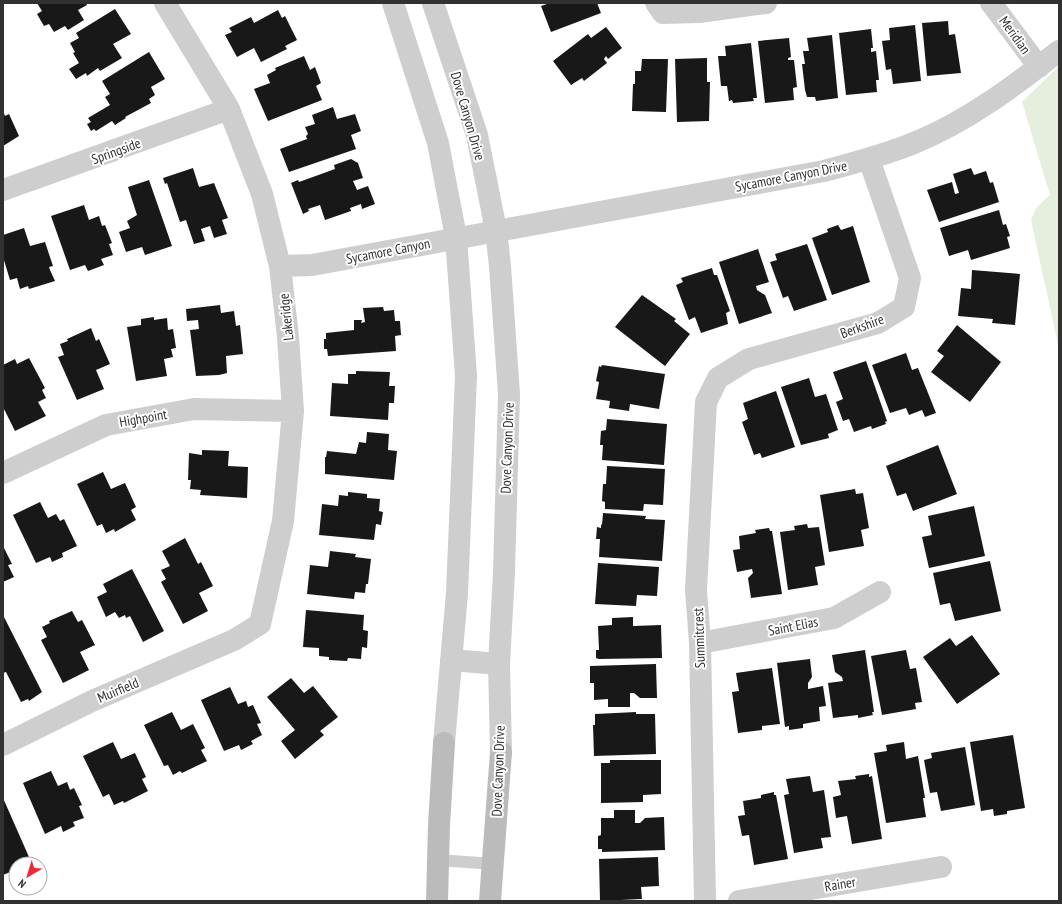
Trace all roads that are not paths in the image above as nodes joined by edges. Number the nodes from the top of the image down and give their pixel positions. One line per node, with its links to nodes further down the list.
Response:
1 (165, 3): 9 (street, Lakeridge)
2 (393, 3): 13 (street)
3 (433, 3): 12 (street, Dove Canyon Drive)
4 (766, 3): 6 (street)
5 (992, 3): 8 (street, Meridian)
6 (660, 8)
7 (1059, 51): 8 (street, Sycamore Canyon Drive)
8 (1039, 67): 10 (street, Sycamore Canyon Drive)
9 (229, 109): 11 (street, Springside); 14 (street, Lakeridge)
10 (869, 159): 12 (street, Sycamore Canyon Drive); 15 (street, Berkshire)
11 (3, 190)
12 (496, 230): 13 (street, Sycamore Canyon); 22 (street, Dove Canyon Drive)
13 (456, 237): 14 (street, Sycamore Canyon); 21 (street)
14 (280, 266): 16 (street, Lakeridge)
15 (718, 378): 20 (street, Summitcrest)
16 (293, 411): 17 (street, Highpoint); 19 (street, Lakeridge)
17 (3, 473)
18 (880, 592): 20 (street, Saint Elias)
19 (234, 640): 23 (street, Muirfield)
20 (700, 643): 29 (street, Summitcrest)
21 (451, 660): 22 (street); 24 (street)
22 (499, 664): 25 (street, Dove Canyon Drive)
23 (3, 745)
24 (438, 860): 25 (lane); 27 (street)
25 (494, 864): 28 (street, Dove Canyon Drive)
26 (941, 867): 30 (street, Rainer)
27 (437, 901)
28 (490, 901)
29 (705, 901)
30 (740, 901)

